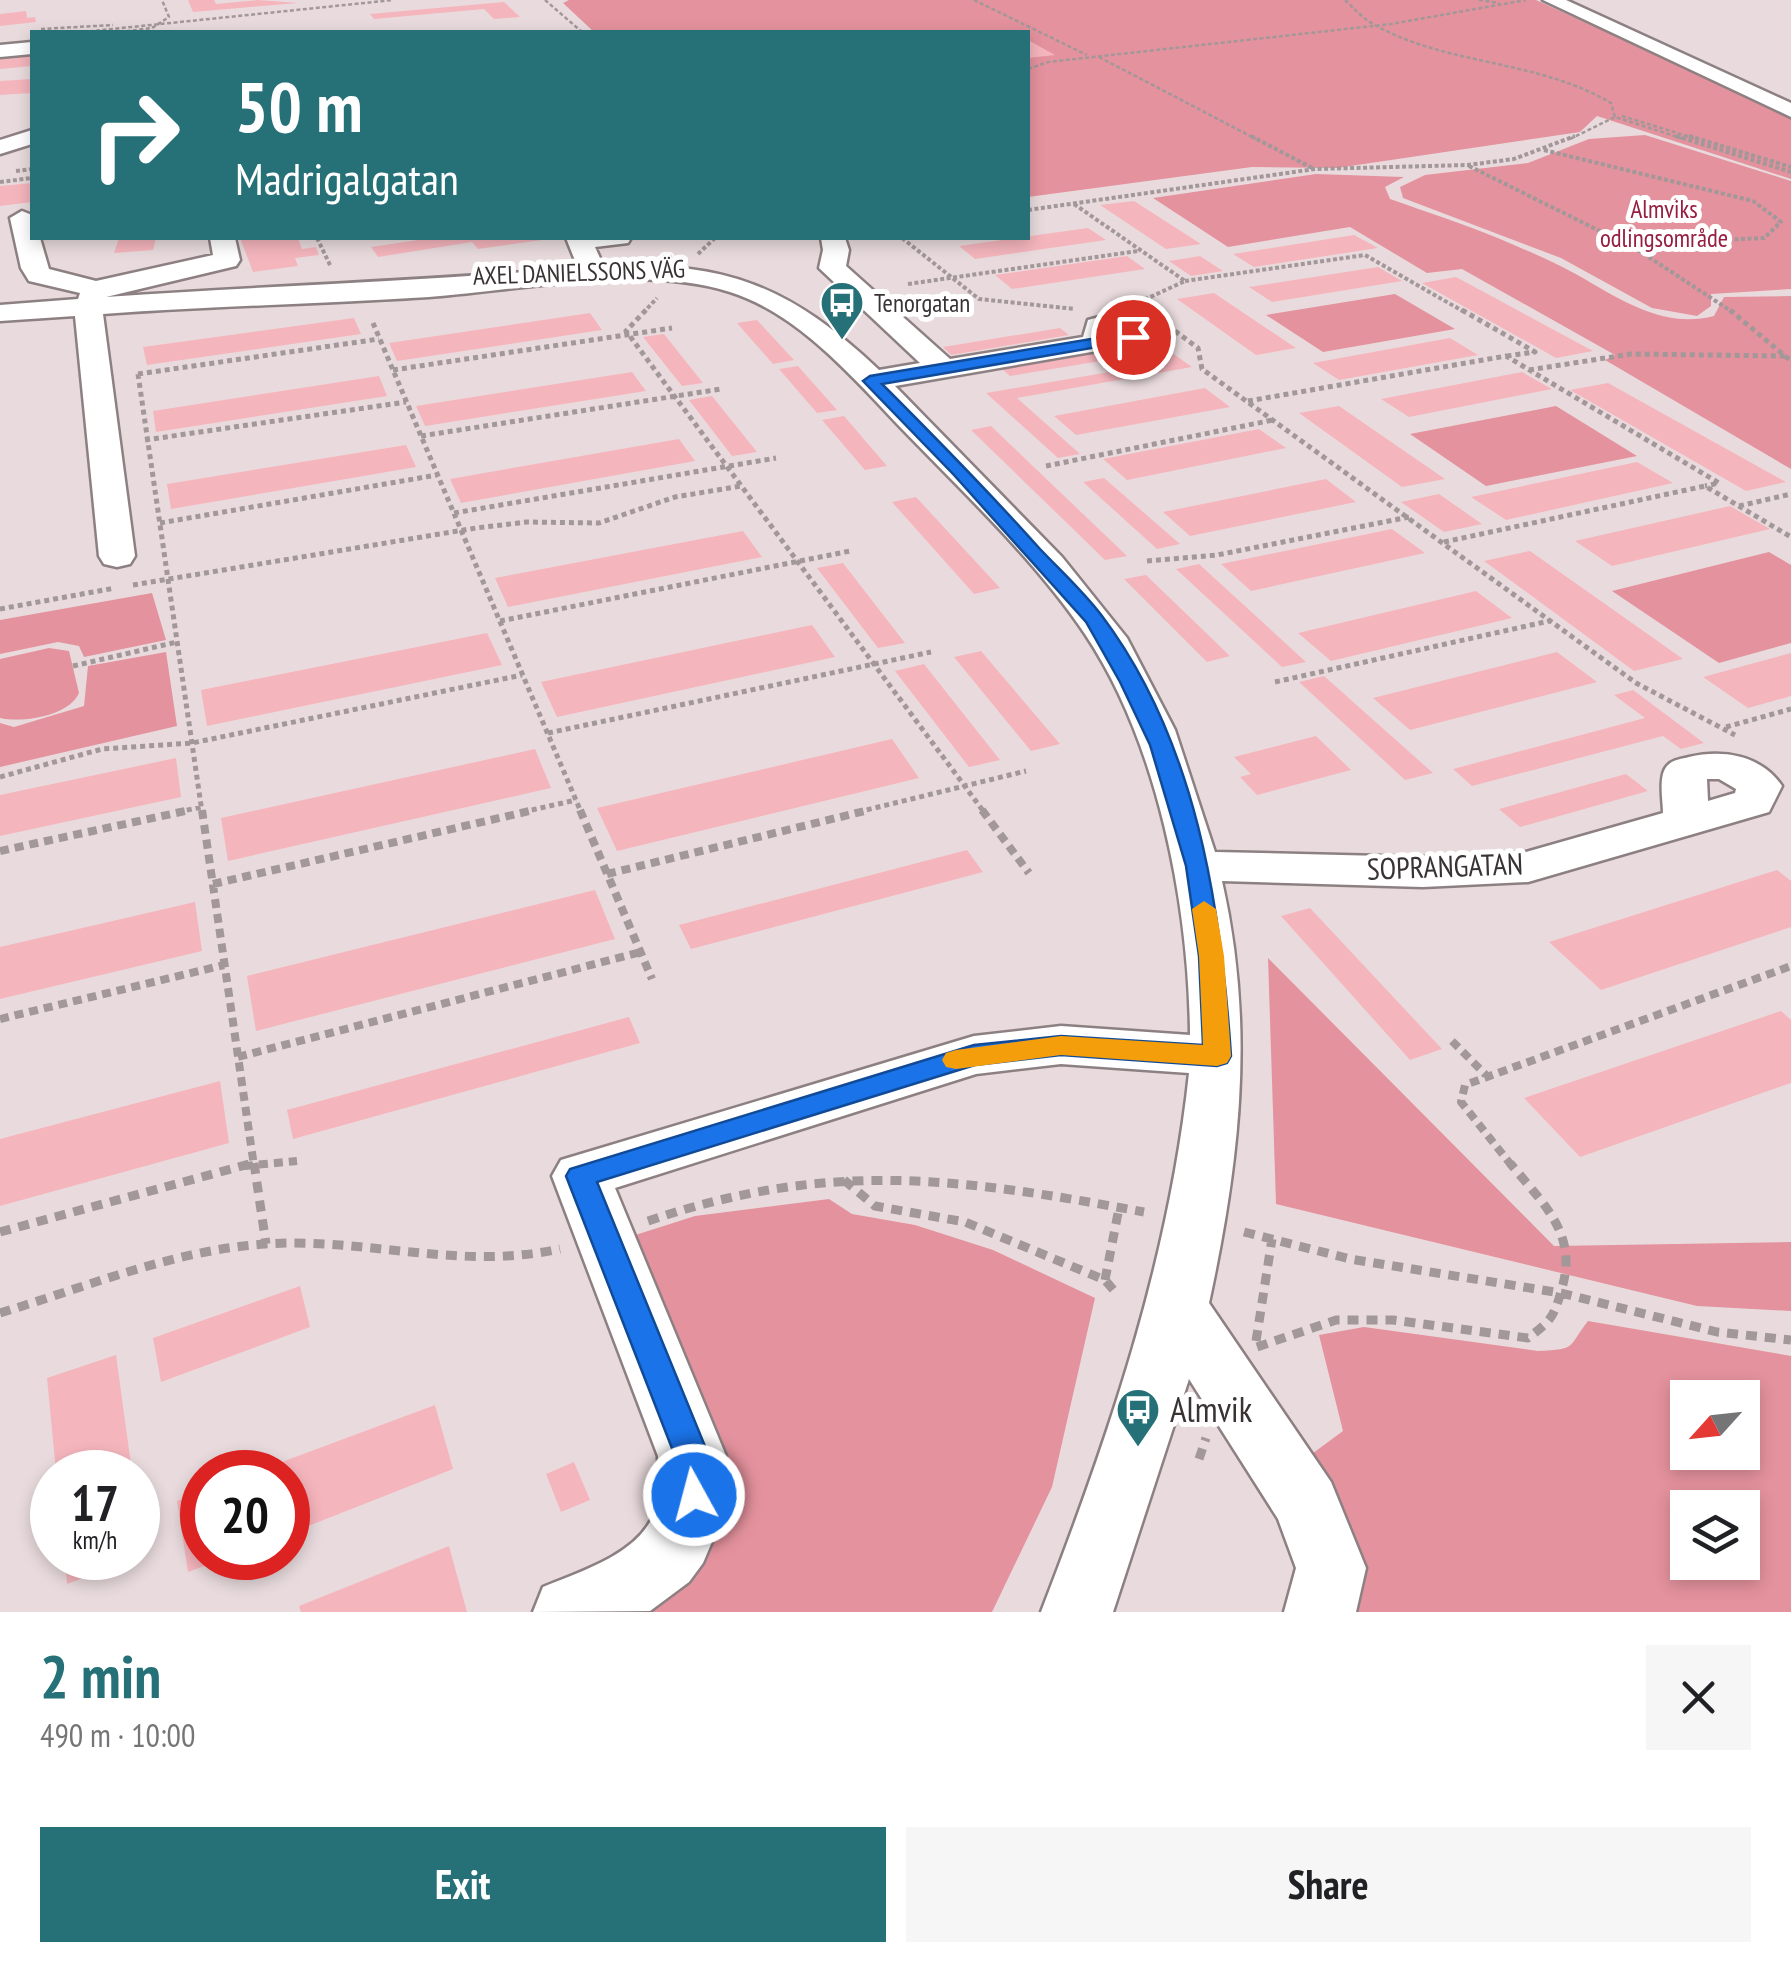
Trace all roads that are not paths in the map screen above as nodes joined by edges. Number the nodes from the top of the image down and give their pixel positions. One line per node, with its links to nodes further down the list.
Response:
1 (1552, 0): 4 (street)
2 (30, 41): 3 (street)
3 (0, 50)
4 (1791, 112)
5 (30, 138): 6 (street)
6 (0, 147)
7 (22, 222): 12 (street, AXEL DANIELSSONS VÄG)
8 (222, 240): 12 (street, AXEL DANIELSSONS VÄG)
9 (615, 240): 11 (street)
10 (834, 240): 15 (street)
11 (586, 255): 12 (street, AXEL DANIELSSONS VÄG); 16 (street, AXEL DANIELSSONS VÄG)
12 (92, 299): 13 (street, AXEL DANIELSSONS VÄG); 17 (street)
13 (0, 316)
14 (1097, 343): 15 (street)
15 (942, 368): 16 (street)
16 (870, 381): 19 (street, AXEL DANIELSSONS VÄG)
17 (117, 556)
18 (1686, 821): 19 (street, SOPRANGATAN)
19 (1198, 866): 20 (street, AXEL DANIELSSONS VÄG)
20 (1217, 1056): 21 (street, AXEL DANIELSSONS VÄG); 22 (street)
21 (1146, 1300): 23 (street, AXEL DANIELSSONS VÄG); 24 (street)
22 (569, 1612)
23 (1078, 1612)
24 (1320, 1612)

